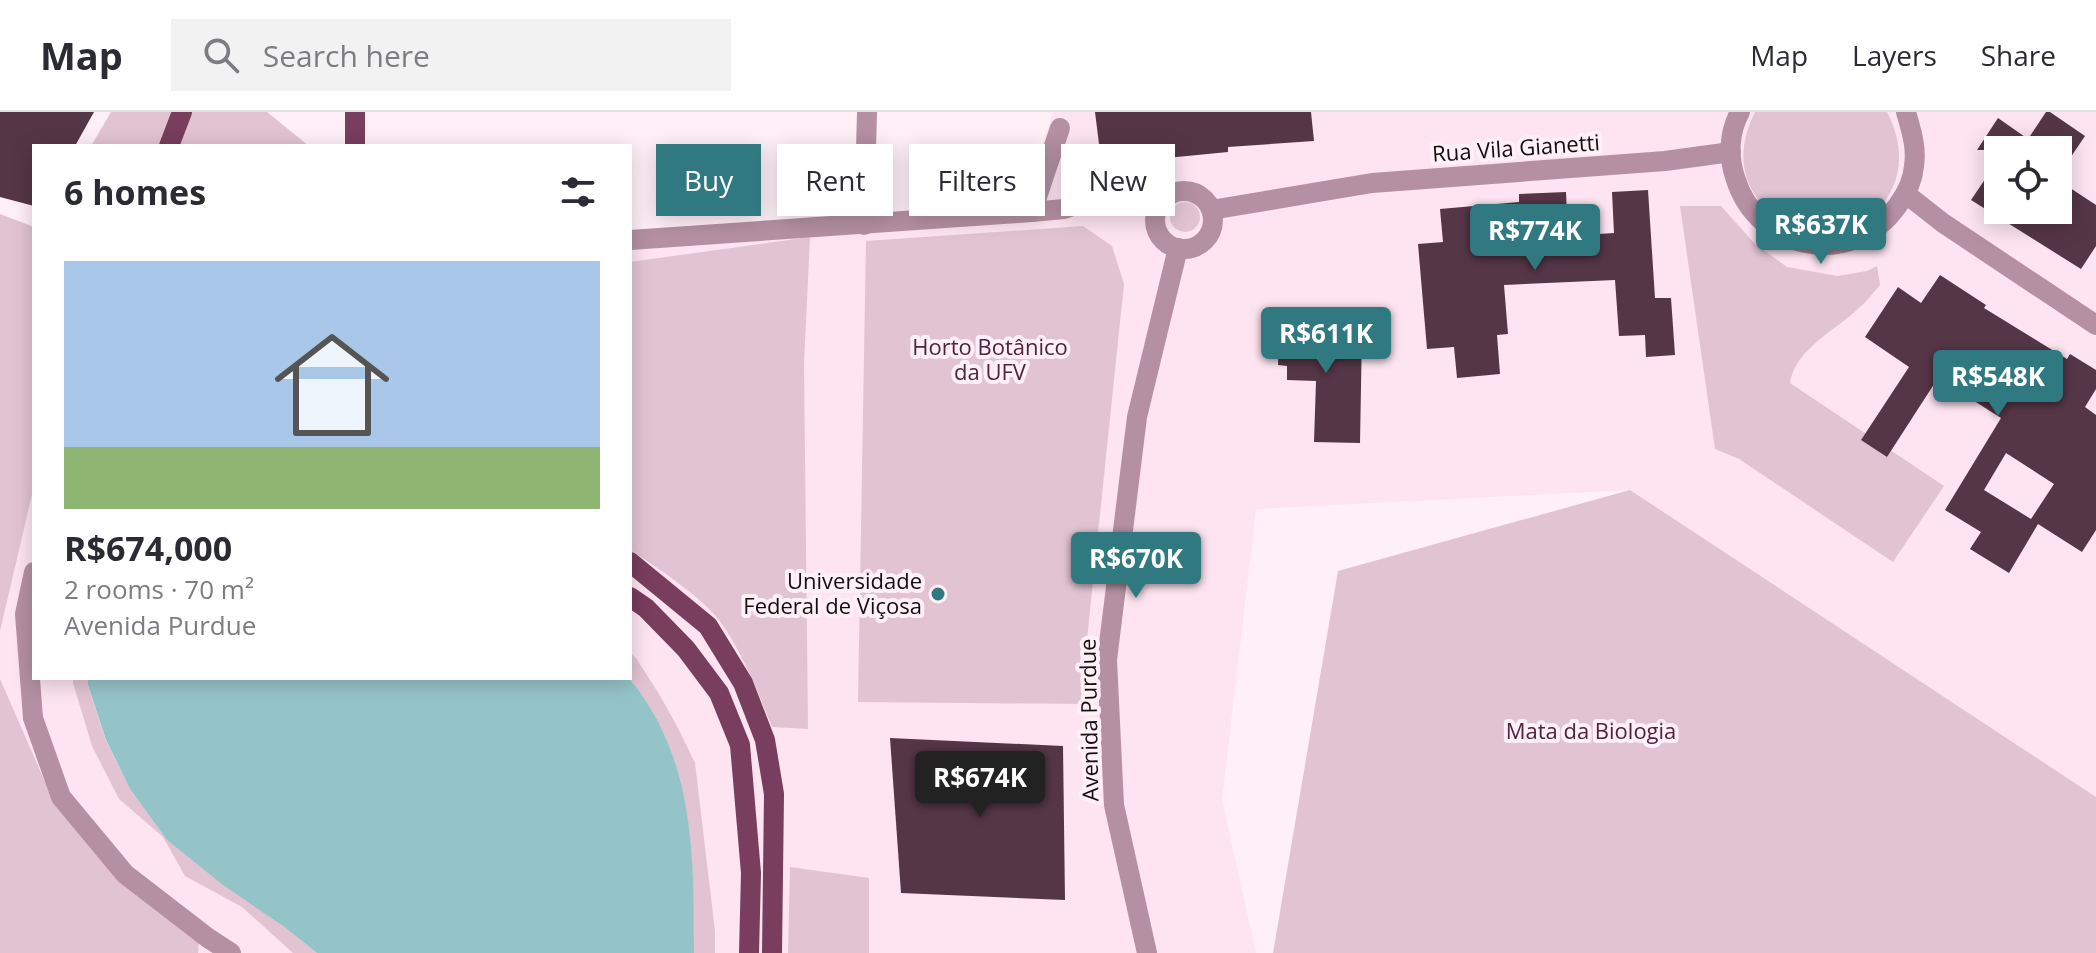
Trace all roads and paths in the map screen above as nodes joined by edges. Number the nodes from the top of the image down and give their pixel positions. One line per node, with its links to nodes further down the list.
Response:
1 (182, 112): 7 (main road)
2 (355, 112): 8 (main road)
3 (867, 112): 16 (street)
4 (1740, 112): 9 (street)
5 (1906, 112): 12 (street)
6 (1060, 128): 10 (street)
7 (170, 144)
8 (355, 144)
9 (1731, 152): 12 (street); 13 (street, Rua Vila Gianetti)
10 (1045, 173)
11 (1175, 192): 13 (street)
12 (1906, 194): 19 (street)
13 (1211, 210): 18 (street)
14 (980, 216): 16 (street)
15 (1156, 216): 18 (street)
16 (864, 225): 17 (street)
17 (632, 240)
18 (1178, 248): 27 (street, Avenida Purdue)
19 (2096, 325)
20 (632, 564): 26 (main road)
21 (32, 581): 23 (street)
22 (632, 598): 25 (main road)
23 (207, 946): 24 (street)
24 (231, 953)
25 (749, 953)
26 (772, 953)
27 (1147, 953)

